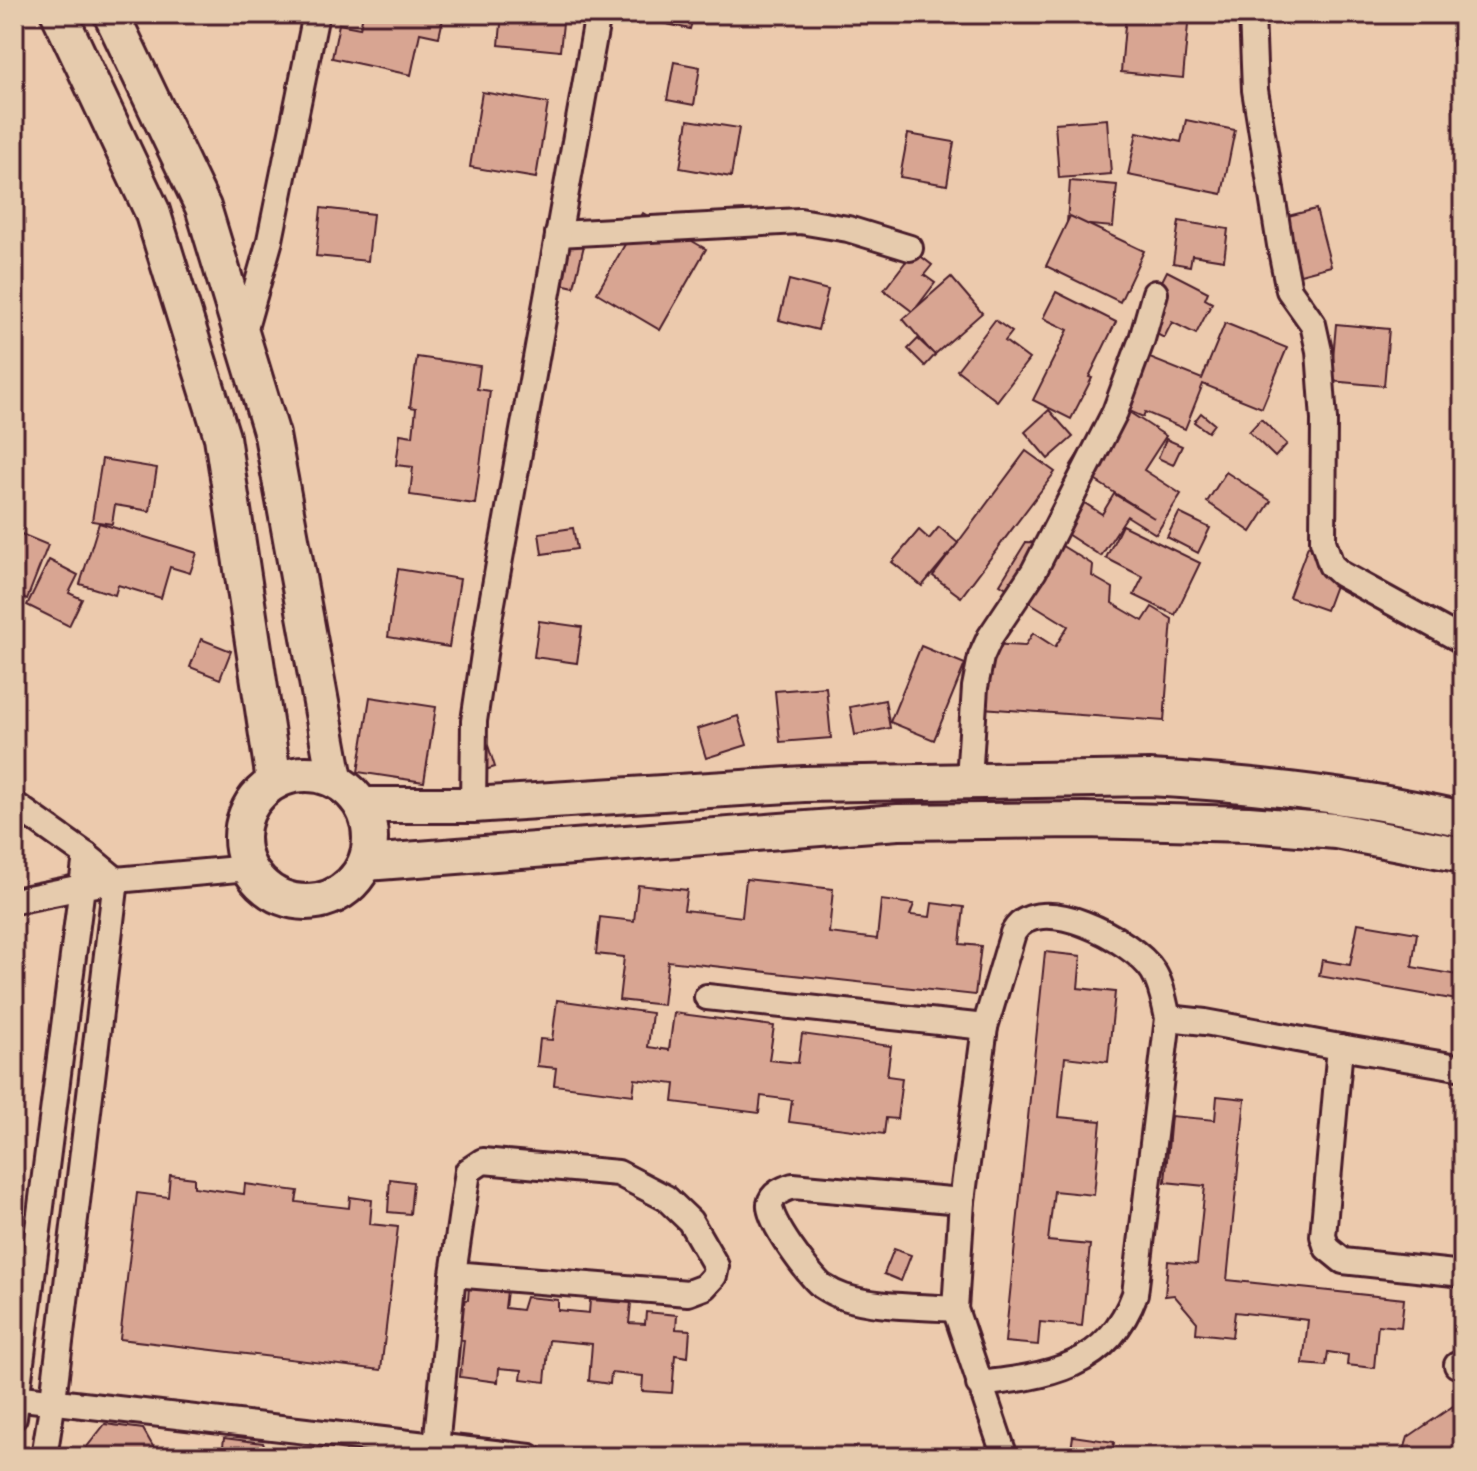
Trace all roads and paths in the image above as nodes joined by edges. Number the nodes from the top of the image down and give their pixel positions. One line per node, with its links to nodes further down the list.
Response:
1 (59, 14): 13 (street)
2 (111, 14): 9 (street)
3 (316, 14): 9 (street)
4 (598, 14): 6 (street)
5 (1252, 14): 10 (street)
6 (558, 234): 7 (street); 16 (street)
7 (910, 248)
8 (1155, 293): 12 (street)
9 (243, 335): 11 (street)
10 (1463, 641)
11 (335, 779): 13 (street); 15 (street)
12 (969, 779): 16 (street); 17 (street)
13 (274, 781): 21 (street)
14 (14, 804): 18 (street)
15 (362, 805): 16 (street); 20 (street)
16 (473, 805)
17 (1463, 819)
18 (86, 855): 22 (street); 23 (street)
19 (1463, 855): 20 (street)
20 (366, 863): 21 (street)
21 (249, 868): 22 (street)
22 (116, 880): 23 (street); 35 (street)
23 (80, 888): 24 (street); 36 (street)
24 (14, 901)
25 (707, 997): 27 (street)
26 (1168, 1018): 27 (street); 28 (street); 34 (street)
27 (985, 1027): 30 (street)
28 (1340, 1047): 29 (street); 32 (street)
29 (1463, 1068)
30 (962, 1201): 33 (street); 33 (street)
31 (453, 1274): 31 (street); 37 (street)
32 (1463, 1274)
33 (955, 1309): 34 (street)
34 (979, 1384): 40 (street)
35 (53, 1400): 36 (street); 37 (street); 38 (street)
36 (15, 1404)
37 (436, 1447): 39 (street)
38 (44, 1457)
39 (530, 1457)
40 (1005, 1457)

